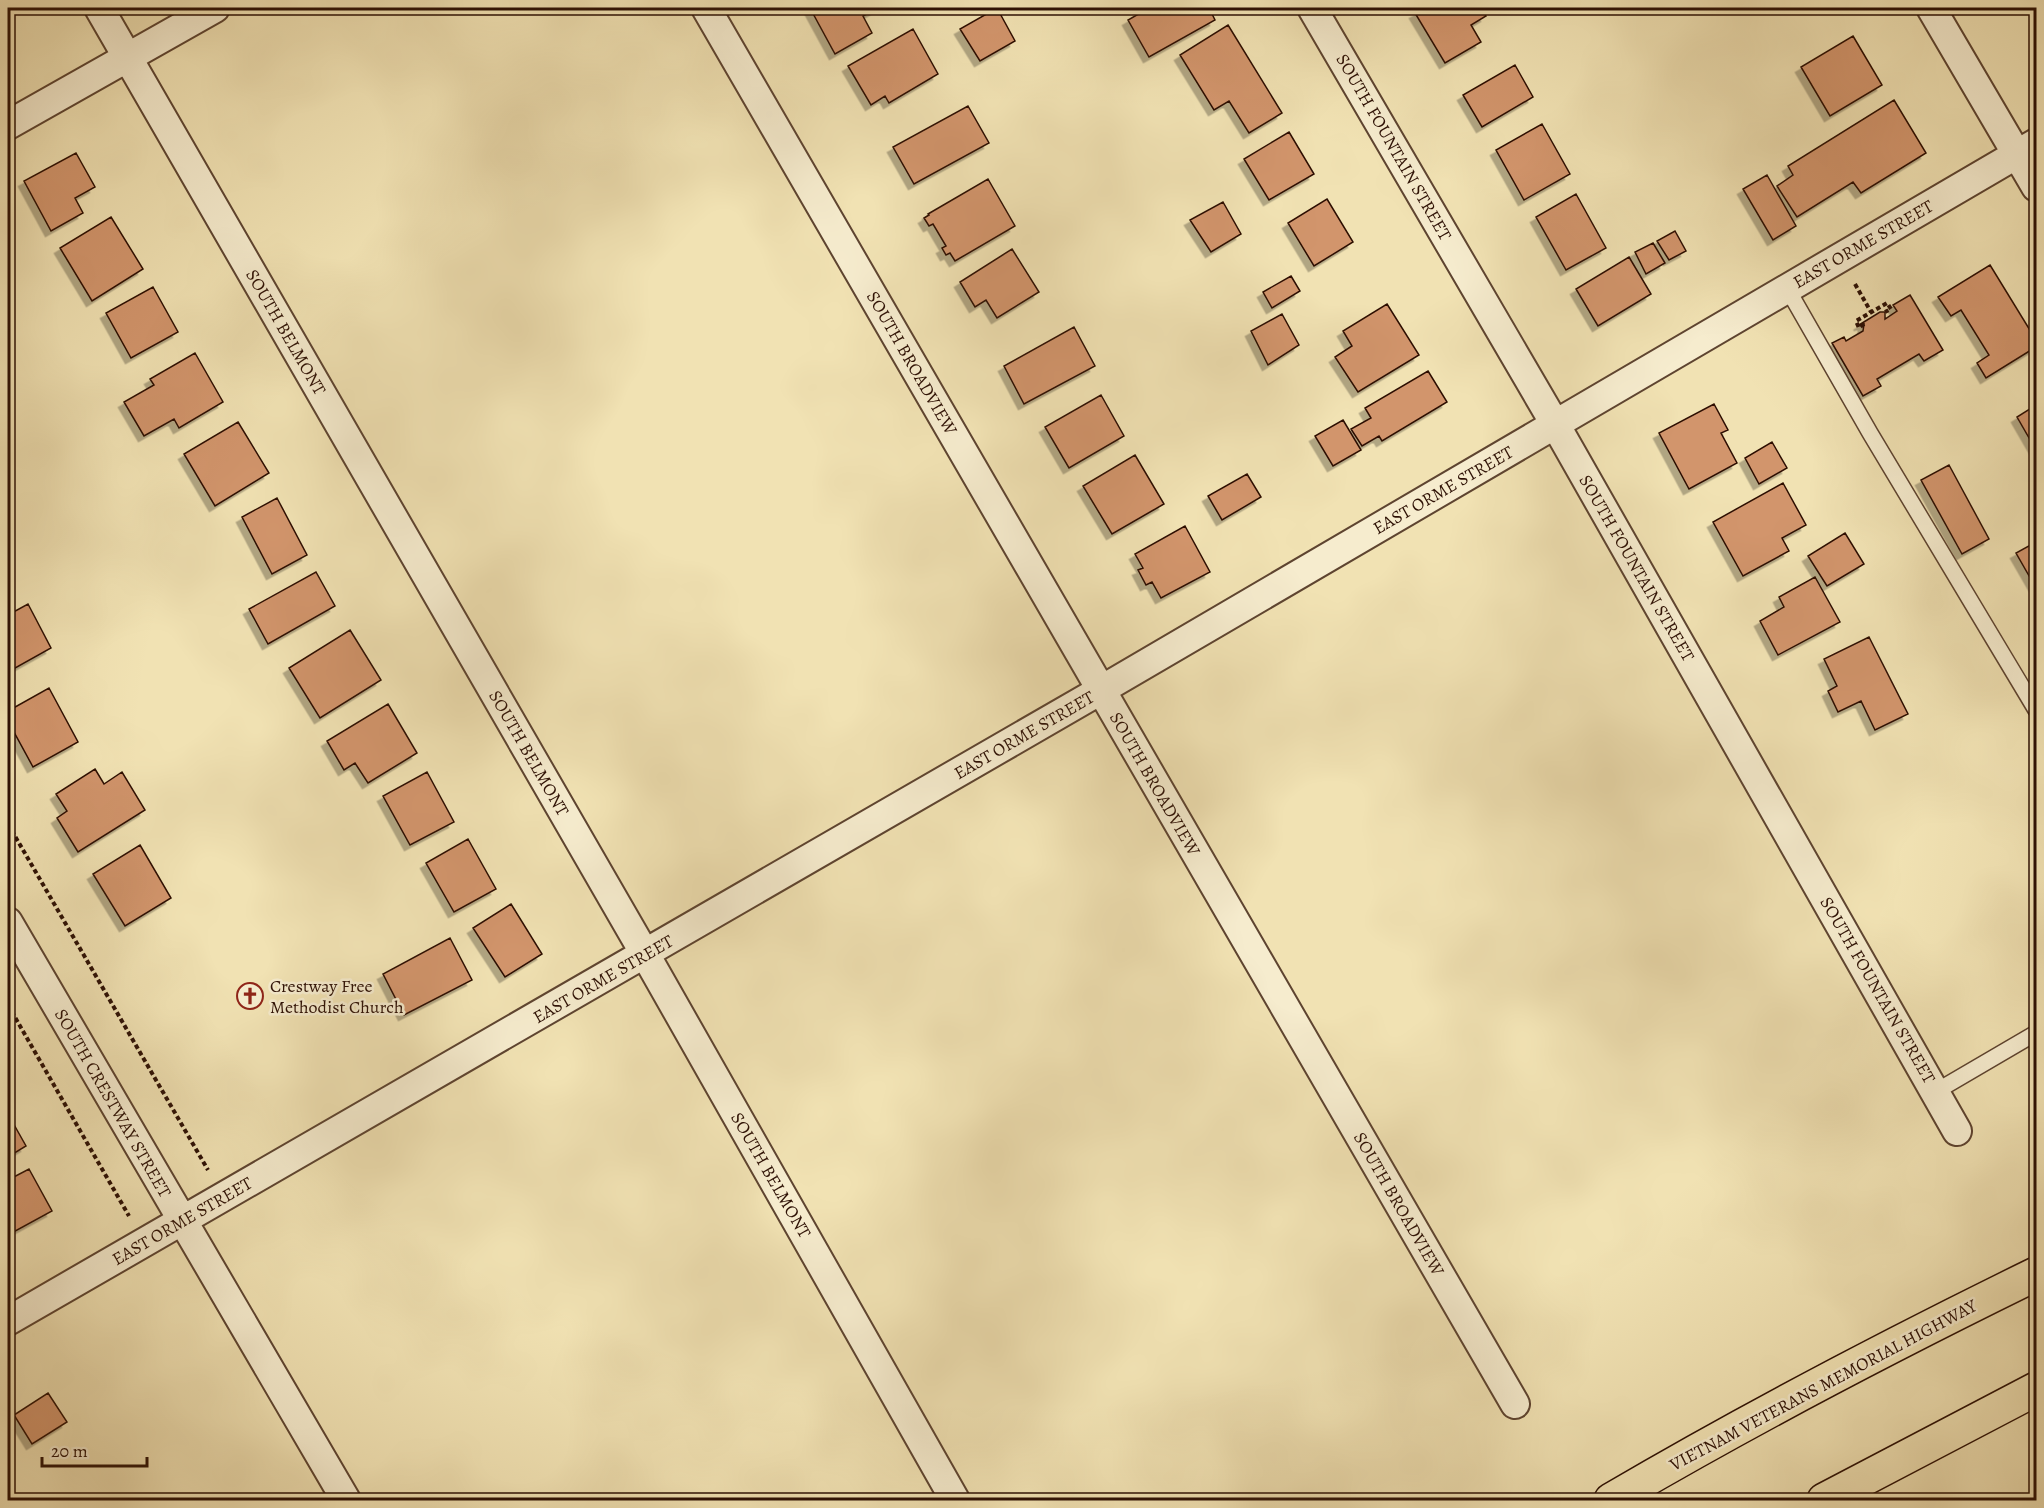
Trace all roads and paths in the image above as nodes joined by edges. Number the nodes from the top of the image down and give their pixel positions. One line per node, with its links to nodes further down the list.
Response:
1 (99, 8): 6 (street, SOUTH BELMONT)
2 (215, 8): 6 (street)
3 (706, 8): 14 (street, SOUTH BROADVIEW)
4 (1312, 8): 13 (street, SOUTH FOUNTAIN STREET)
5 (1931, 8): 8 (street)
6 (129, 58): 7 (street); 18 (street, SOUTH BELMONT)
7 (8, 125)
8 (2027, 149): 9 (street); 10 (street, EAST ORME STREET)
9 (2037, 187)
10 (1787, 288): 13 (street, EAST ORME STREET); 15 (lane)
11 (1886, 312): 12 (path)
12 (1864, 324)
13 (1555, 424): 14 (street, EAST ORME STREET); 20 (street, SOUTH FOUNTAIN STREET)
14 (1101, 690): 18 (street, EAST ORME STREET); 27 (street, SOUTH BROADVIEW)
15 (2037, 710)
16 (8, 824): 22 (path)
17 (8, 922): 23 (street, SOUTH CRESTWAY STREET)
18 (645, 954): 23 (street, EAST ORME STREET); 29 (street, SOUTH BELMONT)
19 (2037, 1033): 20 (lane)
20 (1935, 1092): 21 (street, SOUTH FOUNTAIN STREET)
21 (1957, 1131)
22 (210, 1173)
23 (182, 1221): 25 (street, EAST ORME STREET); 28 (street, SOUTH CRESTWAY STREET)
24 (2037, 1274): 30 (highway, VIETNAM VETERANS MEMORIAL HIGHWAY)
25 (8, 1321)
26 (2037, 1389): 31 (highway)
27 (1515, 1404)
28 (346, 1500)
29 (956, 1500)
30 (1611, 1500)
31 (1824, 1500)

